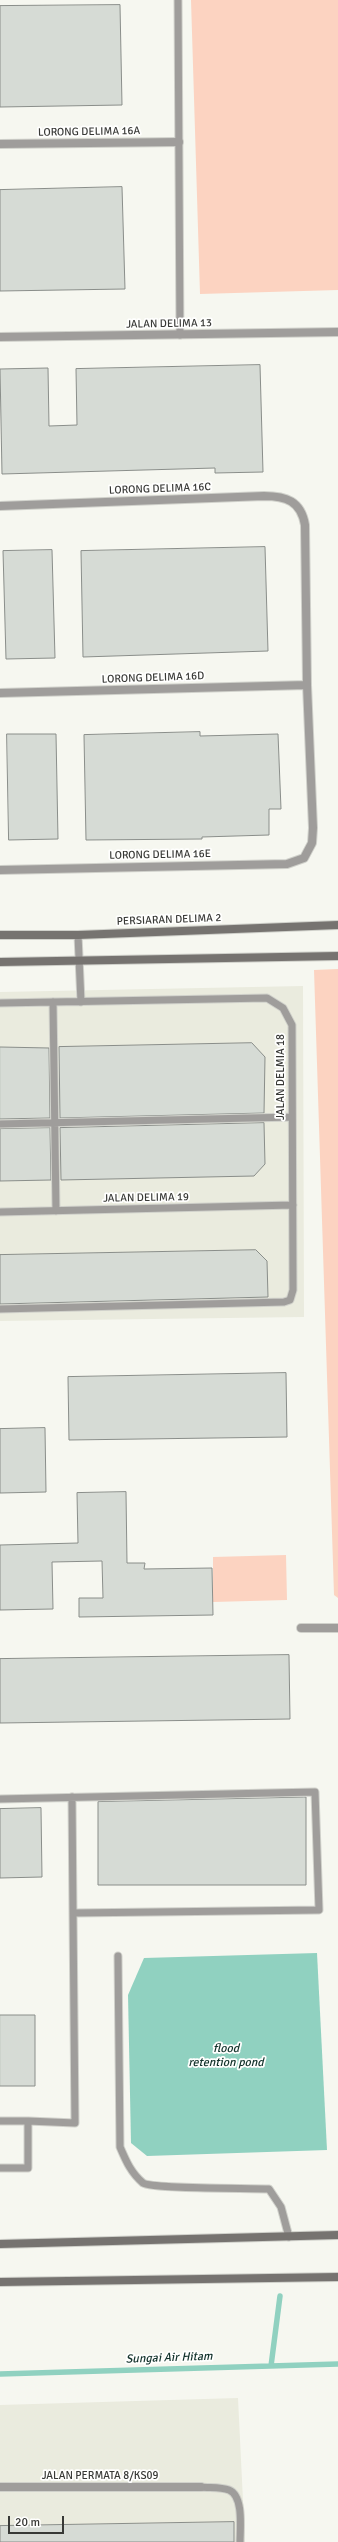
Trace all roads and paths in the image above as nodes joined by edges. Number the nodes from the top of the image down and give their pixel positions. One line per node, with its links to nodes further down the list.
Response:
1 (178, 0): 2 (lane)
2 (179, 142): 3 (street, LORONG DELIMA 16A); 5 (lane)
3 (0, 144)
4 (338, 332): 5 (street, JALAN DELIMA 13)
5 (180, 335): 6 (street, JALAN DELIMA 13)
6 (0, 337)
7 (0, 506): 8 (street, LORONG DELIMA 16C)
8 (307, 685): 9 (street, LORONG DELIMA 16D); 10 (street, LORONG DELIMA 16E)
9 (0, 693)
10 (0, 870)
11 (338, 925): 13 (street, PERSIARAN DELIMA 2)
12 (0, 935): 13 (street, PERSIARAN DELIMA 2)
13 (78, 935): 16 (lane)
14 (338, 956): 16 (street)
15 (0, 962): 16 (street)
16 (78, 962): 18 (lane)
17 (53, 1002): 18 (lane, JALAN DELMIA 18); 19 (lane, JALAN DELMIA 18); 21 (lane)
18 (81, 1002): 20 (lane, JALAN DELMIA 18)
19 (0, 1003)
20 (292, 1117): 21 (lane); 23 (lane, JALAN DELMIA 18)
21 (55, 1123): 22 (lane); 24 (lane)
22 (0, 1124)
23 (293, 1205): 24 (lane, JALAN DELIMA 19); 26 (lane, JALAN DELMIA 18)
24 (56, 1211): 25 (lane, JALAN DELIMA 19)
25 (0, 1212)
26 (0, 1309)
27 (301, 1628): 28 (street)
28 (338, 1628)
29 (72, 1797): 30 (lane); 31 (lane); 31 (lane)
30 (0, 1799)
31 (73, 1913): 34 (lane)
32 (118, 1956): 37 (lane)
33 (0, 2121): 34 (lane)
34 (28, 2121): 35 (lane)
35 (0, 2168)
36 (338, 2235): 37 (street)
37 (289, 2237): 38 (street)
38 (0, 2244)
39 (338, 2277): 40 (street)
40 (0, 2282)
41 (0, 2487): 42 (street, JALAN PERMATA 8/KS09)
42 (201, 2487): 43 (lane)
43 (240, 2542)

